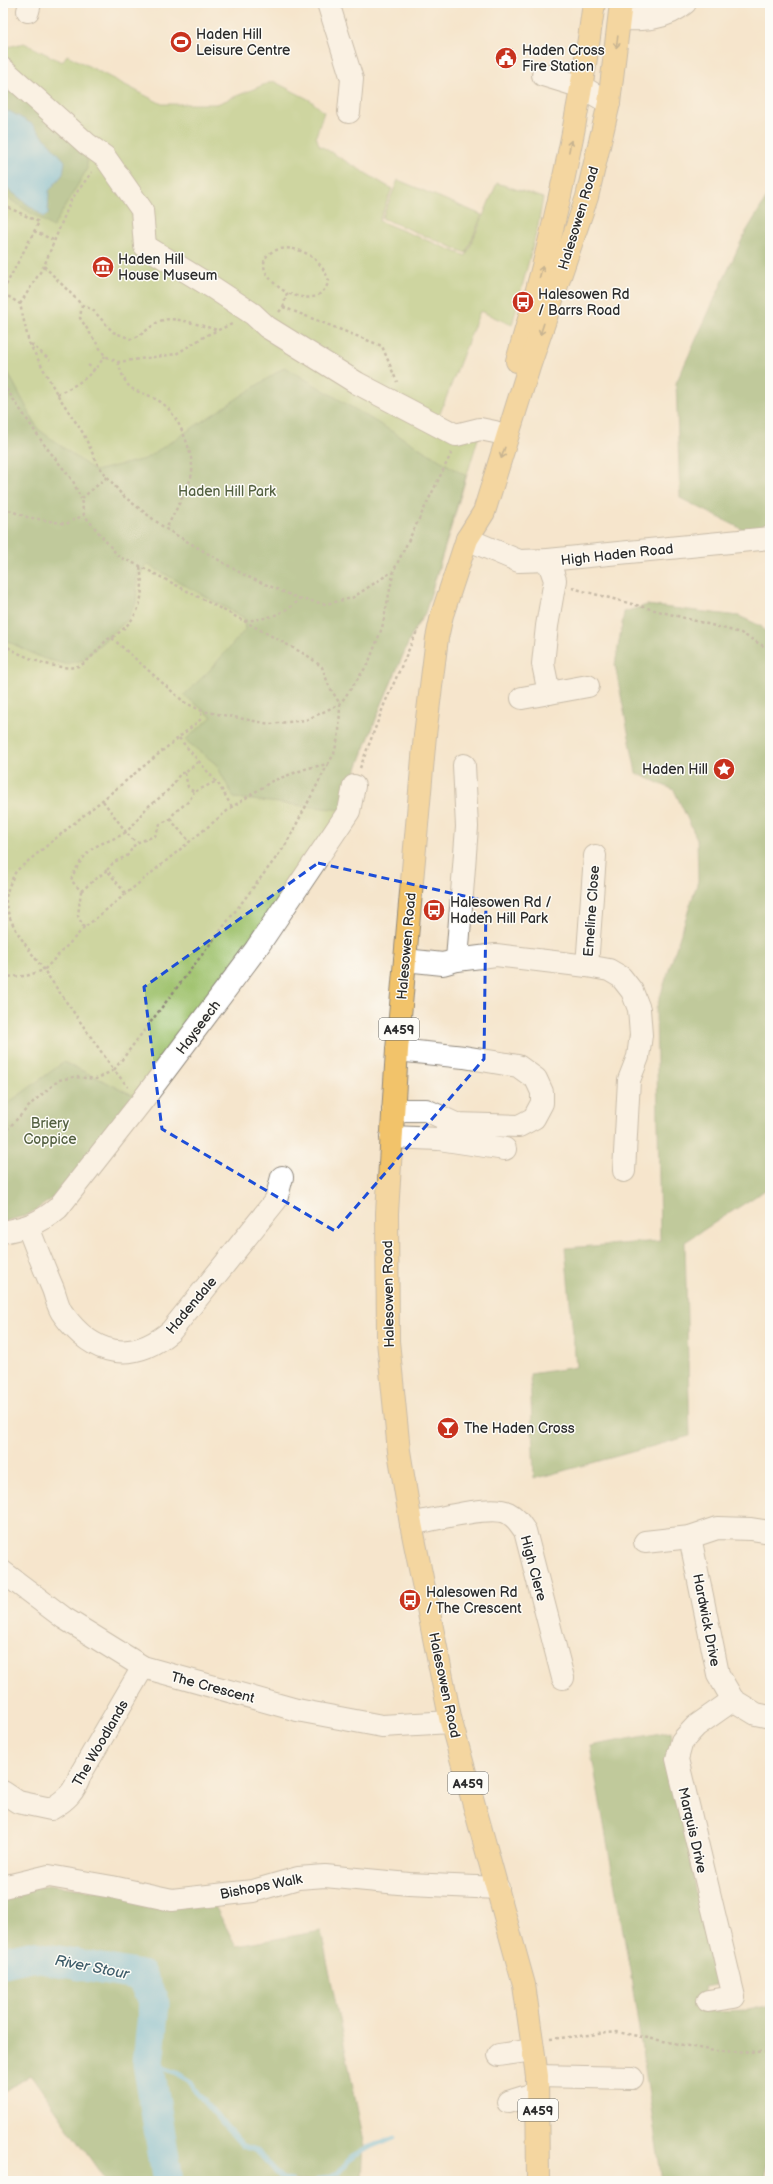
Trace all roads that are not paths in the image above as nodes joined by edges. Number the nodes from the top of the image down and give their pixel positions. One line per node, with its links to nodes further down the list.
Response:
1 (328, 3): 9 (street)
2 (594, 3): 7 (main road, Halesowen Road / A459)
3 (685, 3): 4 (street)
4 (620, 11): 8 (main road, Halesowen Road / A459, one-way to 8)
5 (3, 69): 10 (street)
6 (543, 75): 7 (street)
7 (582, 87): 8 (street); 10 (main road, Halesowen Road / A459, one-way to 7)
8 (609, 103): 12 (main road, Halesowen Road / A459, one-way to 12)
9 (349, 112)
10 (495, 432): 12 (main road, Halesowen Road / A459)
11 (770, 538): 13 (street, High Haden Road)
12 (468, 539): 13 (street, High Haden Road); 20 (main road, Halesowen Road / A459)
13 (552, 570): 15 (street)
14 (588, 686): 15 (street)
15 (549, 693): 16 (street)
16 (522, 698)
17 (464, 765): 21 (street)
18 (354, 786): 29 (street, Hayseech)
19 (595, 856): 22 (street, Emeline Close)
20 (406, 960): 21 (street); 23 (main road, Halesowen Road / A459)
21 (458, 960): 22 (street)
22 (587, 966): 27 (street)
23 (397, 1050): 24 (main road, Halesowen Road / A459); 24 (street)
24 (393, 1110): 25 (main road, Halesowen Road / A459)
25 (392, 1137): 26 (street); 31 (main road, Halesowen Road / A459)
26 (505, 1149)
27 (624, 1171)
28 (282, 1177): 29 (street, Hadendale)
29 (28, 1227): 30 (street, Hayseech)
30 (3, 1232)
31 (412, 1524): 37 (street, High Clere); 40 (main road, Halesowen Road / A459)
32 (770, 1532): 33 (street)
33 (690, 1537): 34 (street); 38 (street, Hardwick Drive)
34 (646, 1542)
35 (3, 1572): 36 (street, The Crescent)
36 (143, 1667): 40 (street, The Crescent); 41 (street, The Woodlands)
37 (563, 1678)
38 (733, 1700): 39 (street); 44 (street, Marquis Drive)
39 (770, 1717)
40 (451, 1722): 43 (main road, Halesowen Road / A459)
41 (3, 1792)
42 (3, 1887): 43 (street, Bishops Walk)
43 (498, 1888): 45 (main road, Halesowen Road / A459)
44 (708, 2001)
45 (533, 2045): 46 (street); 48 (main road, A459)
46 (499, 2055)
47 (632, 2078): 48 (street)
48 (537, 2085): 49 (street); 50 (main road, A459)
49 (508, 2102)
50 (538, 2181)

